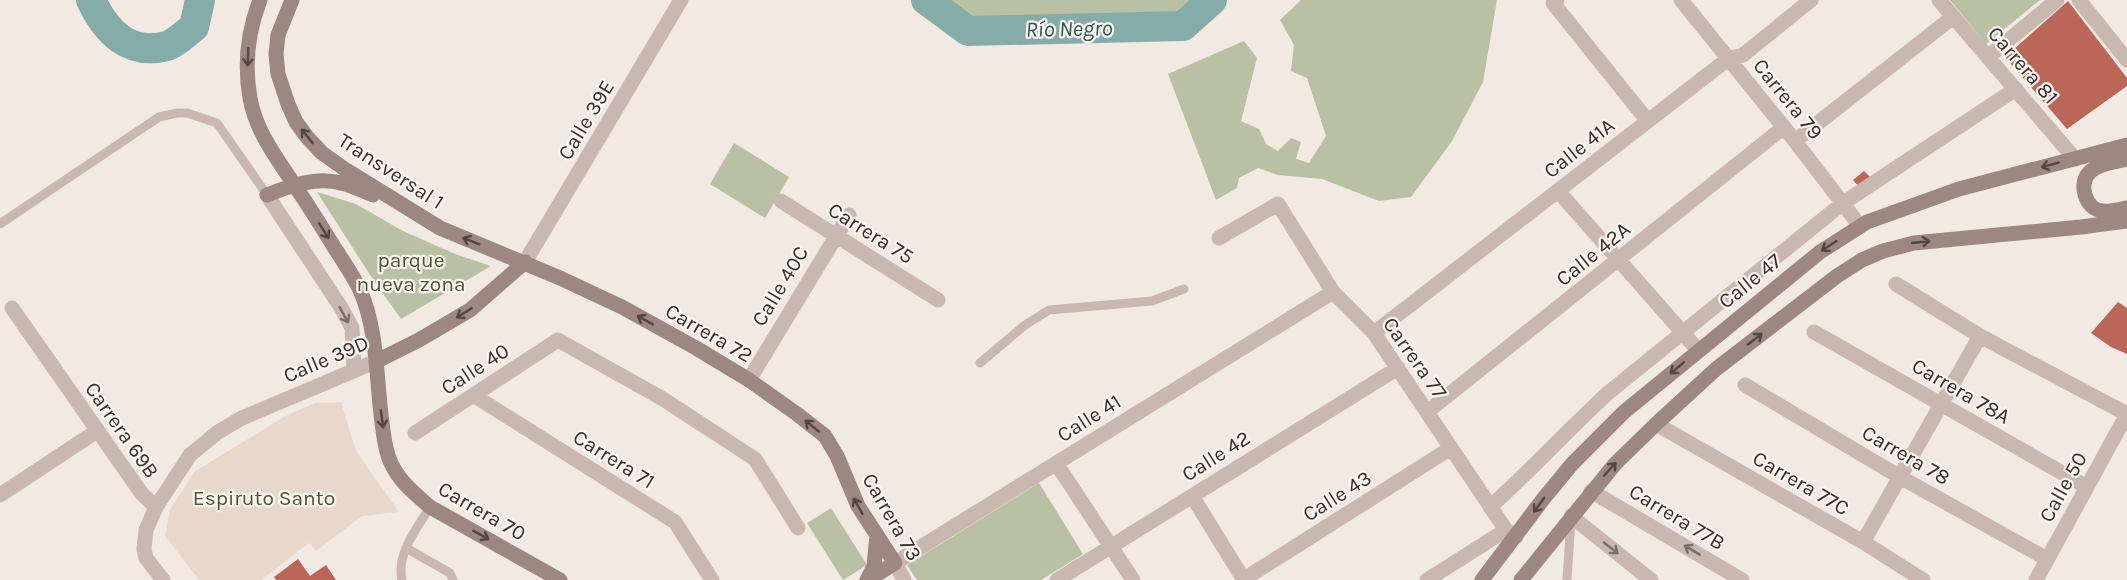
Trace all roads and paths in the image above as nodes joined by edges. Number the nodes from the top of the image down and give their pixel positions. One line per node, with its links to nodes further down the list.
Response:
1 (260, 0): 21 (street, one-way to 21)
2 (292, 0): 26 (street, Transversal 1, one-way to 2)
3 (681, 0): 35 (street, Calle 39E)
4 (1681, 0): 12 (street, Carrera 79)
5 (1811, 0): 12 (street, Calle 41A)
6 (1939, 0): 10 (street, Carrera 81)
7 (2057, 0): 11 (street)
8 (2079, 0): 13 (street)
9 (1555, 2): 15 (street)
10 (1953, 17): 11 (street, Carrera 81); 17 (street)
11 (1988, 57): 14 (street, Carrera 81)
12 (1728, 59): 15 (street, Calle 41A); 16 (street, Carrera 79)
13 (2127, 60)
14 (2016, 89): 19 (street, Carrera 81); 25 (street, Calle 47)
15 (1647, 120): 22 (street, Calle 41A)
16 (1784, 127): 17 (street, Carrera 79); 34 (street, Calle 42A)
17 (1795, 141): 25 (street, Carrera 79)
18 (2127, 145): 19 (street, Calle 47)
19 (2074, 159): 31 (street, Calle 47, one-way to 31)
20 (2127, 159): 27 (street)
21 (295, 185): 23 (street); 26 (street); 46 (street, one-way to 46)
22 (1558, 191): 34 (street); 42 (street, Calle 41A)
23 (267, 195): 30 (lane); 49 (street, one-way to 49)
24 (782, 201): 32 (street, Carrera 75)
25 (1843, 203): 31 (street, Carrera 79); 43 (street, Calle 47)
26 (406, 208): 35 (street, Transversal 1, one-way to 26)
27 (2127, 208)
28 (849, 215): 32 (street, Calle 40C)
29 (2127, 221): 56 (street, one-way to 29)
30 (0, 224)
31 (1860, 226): 45 (street, Calle 47, one-way to 45)
32 (836, 235): 39 (street, Carrera 75); 50 (street, Calle 40C)
33 (1219, 238): 38 (street, Carrera 77)
34 (1618, 261): 43 (street); 54 (street, Calle 42A)
35 (525, 262): 46 (street, Calle 39D, one-way to 46); 50 (street, Carrera 72, one-way to 35)
36 (1896, 284): 44 (street)
37 (1184, 290): 47 (lane)
38 (1333, 292): 42 (street, Carrera 77); 60 (street, Calle 41)
39 (938, 300)
40 (12, 308): 57 (street, Carrera 69B)
41 (1814, 332): 53 (street, Carrera 78A)
42 (1374, 333): 48 (street, Carrera 77)
43 (1683, 333): 45 (street); 69 (street, Calle 47)
44 (1980, 336): 53 (street); 55 (street)
45 (1698, 350): 72 (street, Calle 47, one-way to 72)
46 (377, 361): 49 (street, Calle 39D); 68 (street, Carrera 70, one-way to 68)
47 (980, 363)
48 (1398, 368): 54 (street, Carrera 77); 66 (street, Calle 42)
49 (354, 370): 67 (street, Calle 39D)
50 (748, 380): 61 (street, Carrera 72, one-way to 50)
51 (1745, 385): 62 (street, Carrera 78)
52 (473, 395): 58 (street, Calle 40); 71 (street, Calle 40); 84 (street, Carrera 71)
53 (1941, 404): 62 (street); 63 (street, Carrera 78A)
54 (1427, 412): 59 (street, Carrera 77)
55 (2127, 414): 63 (street, Calle 50)
56 (1656, 424): 64 (street, one-way to 56); 74 (street, Carrera 77C)
57 (97, 431): 65 (street); 67 (street, Carrera 69B)
58 (414, 433)
59 (1451, 448): 69 (street, Carrera 77); 89 (street, Calle 43)
60 (1056, 463): 75 (street); 78 (street, Calle 41)
61 (843, 474): 73 (street, Carrera 73, one-way to 61)
62 (1900, 477): 74 (street); 77 (street, Carrera 78)
63 (2087, 487): 77 (street, Calle 50)
64 (1591, 491): 70 (street); 95 (street, Carrera 77B, one-way to 64)
65 (0, 495)
66 (1192, 496): 75 (street, Calle 42); 89 (street)
67 (156, 507): 80 (street, Carrera 69B)
68 (430, 507): 76 (lane); 83 (street, Carrera 70, one-way to 83)
69 (1490, 507): 72 (street, Carrera 77)
70 (1571, 516): 92 (street); 93 (lane); 94 (street, one-way to 94)
71 (798, 528)
72 (1511, 534): 90 (street); 91 (street, Calle 47)
73 (877, 535): 78 (street, Carrera 73); 85 (street)
74 (1863, 542): 96 (street, Carrera 77C)
75 (1112, 547): 87 (street, Calle 42); 88 (street)
76 (406, 548): 81 (lane); 82 (lane)
77 (2047, 559): 79 (street, Calle 50)
78 (895, 564): 85 (street, Calle 41); 86 (street, Carrera 73)
79 (2039, 579)
80 (163, 580)
81 (402, 580)
82 (453, 580)
83 (560, 580)
84 (712, 580)
85 (867, 580)
86 (904, 580)
87 (1057, 580)
88 (1133, 580)
89 (1244, 580)
90 (1427, 580)
91 (1482, 580)
92 (1521, 580)
93 (1568, 580)
94 (1651, 580)
95 (1742, 580)
96 (1923, 580)

